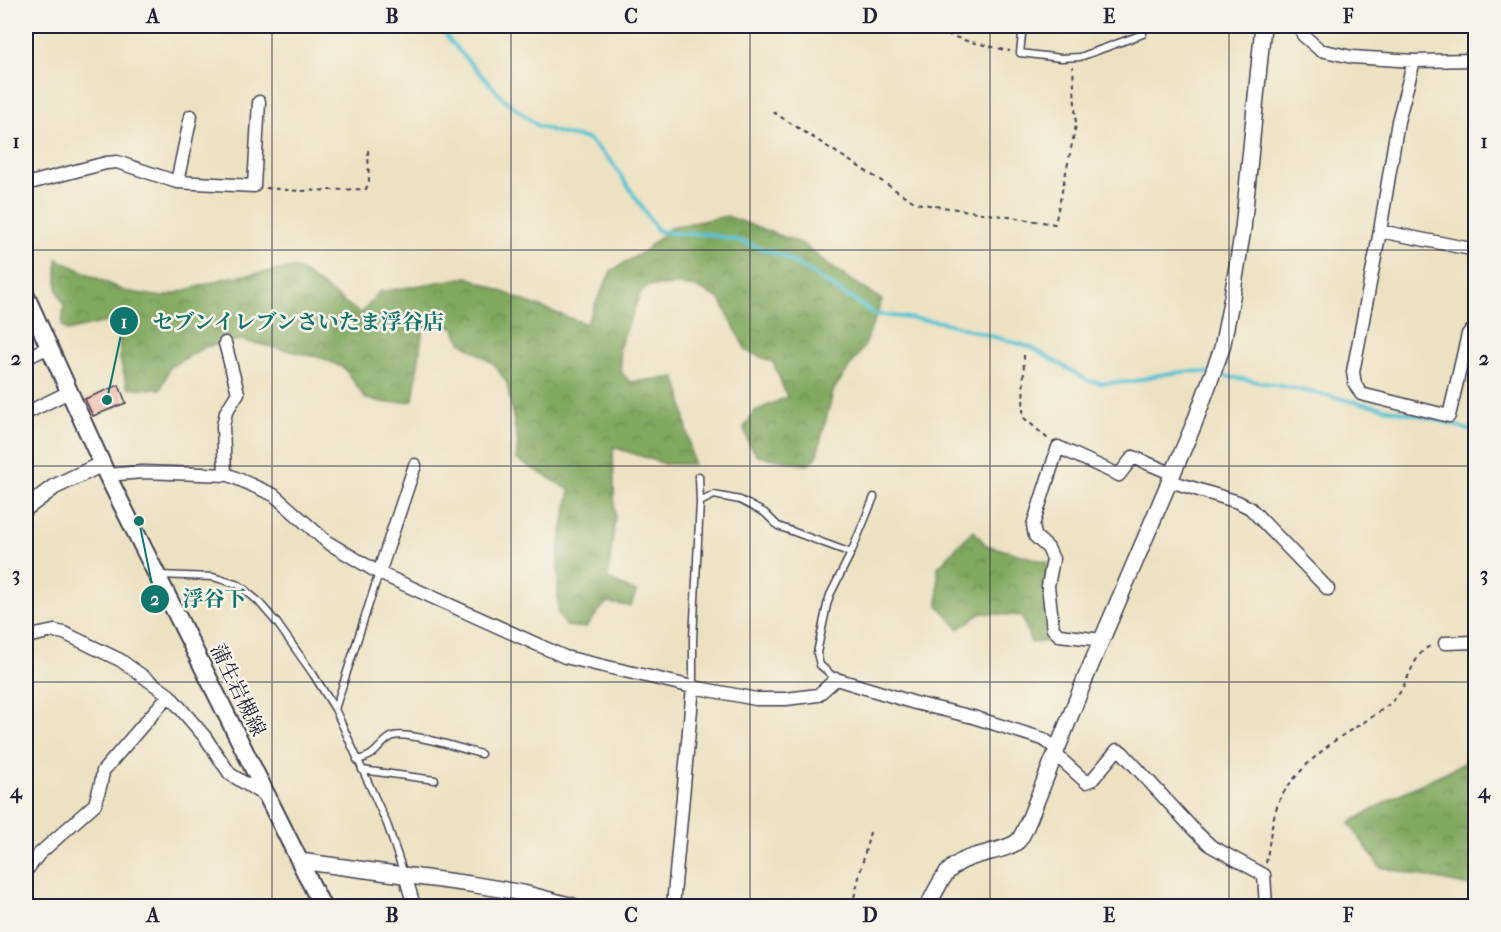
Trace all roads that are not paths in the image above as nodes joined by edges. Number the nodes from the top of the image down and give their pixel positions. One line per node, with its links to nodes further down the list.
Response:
1 (1023, 26): 2 (lane)
2 (1142, 26)
3 (1263, 26): 24 (street)
4 (1302, 26): 6 (street)
5 (1476, 60): 6 (street)
6 (1414, 61): 11 (street)
7 (259, 102): 9 (street)
8 (191, 116): 9 (street)
9 (177, 182): 10 (street)
10 (26, 184)
11 (1380, 231): 12 (street); 14 (street)
12 (1476, 250)
13 (26, 296): 16 (main road, 蒲生岩槻線)
14 (1476, 327)
15 (225, 344): 22 (street)
16 (49, 347): 17 (street); 18 (main road, 蒲生岩槻線)
17 (26, 358)
18 (69, 392): 19 (street); 21 (main road, 蒲生岩槻線)
19 (26, 413)
20 (415, 465): 29 (street)
21 (105, 470): 22 (street); 27 (street); 30 (main road, 蒲生岩槻線)
22 (225, 475): 29 (street)
23 (699, 477): 26 (lane)
24 (1172, 478): 31 (street); 33 (street); 33 (street)
25 (874, 497): 28 (lane)
26 (700, 502): 28 (lane); 37 (lane)
27 (26, 508)
28 (851, 553): 36 (lane)
29 (379, 573): 37 (street); 39 (lane)
30 (158, 575): 39 (lane); 45 (main road, 蒲生岩槻線)
31 (1329, 589)
32 (26, 637): 38 (street)
33 (1102, 640): 40 (street)
34 (1476, 642): 35 (street)
35 (1445, 643)
36 (836, 679): 37 (street); 40 (street)
37 (693, 687): 52 (street)
38 (169, 695): 45 (street); 47 (street)
39 (335, 709): 42 (lane)
40 (1055, 751): 53 (street); 54 (street)
41 (482, 754): 42 (lane)
42 (357, 760): 43 (lane)
43 (362, 770): 44 (lane); 48 (lane)
44 (435, 780)
45 (267, 797): 46 (main road, 蒲生岩槻線)
46 (299, 861): 48 (street); 49 (main road, 蒲生岩槻線)
47 (26, 872)
48 (405, 875): 50 (street); 51 (street)
49 (322, 906)
50 (414, 906)
51 (573, 906)
52 (673, 906)
53 (928, 906)
54 (1266, 906)

